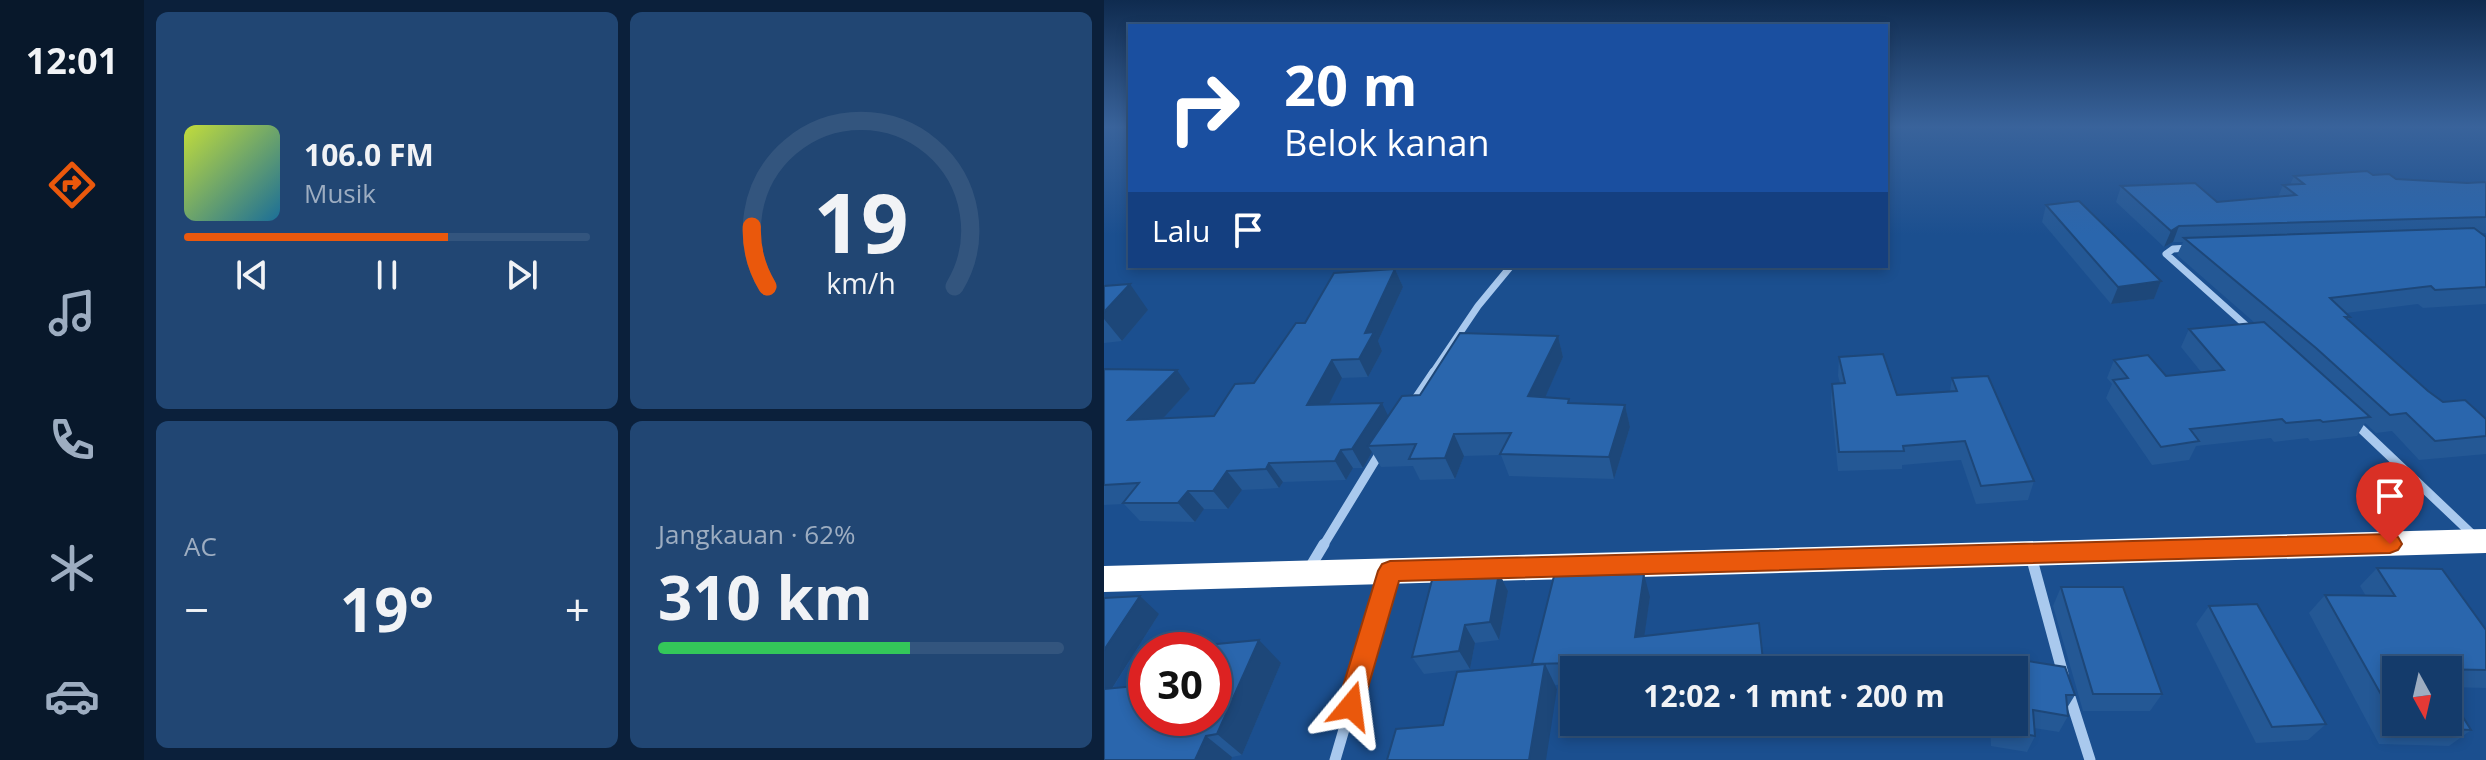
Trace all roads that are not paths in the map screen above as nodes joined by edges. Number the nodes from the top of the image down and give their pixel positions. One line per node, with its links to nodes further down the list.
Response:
1 (2204, 247): 3 (street)
2 (1509, 268): 5 (street)
3 (2262, 340)
4 (2344, 413): 7 (street)
5 (1404, 416)
6 (1388, 440): 10 (street)
7 (2483, 541): 8 (highway)
8 (2031, 555): 9 (highway); 13 (street)
9 (1390, 571): 10 (highway); 12 (street)
10 (1306, 573): 11 (highway)
11 (1104, 579)
12 (1335, 760)
13 (2090, 760)

